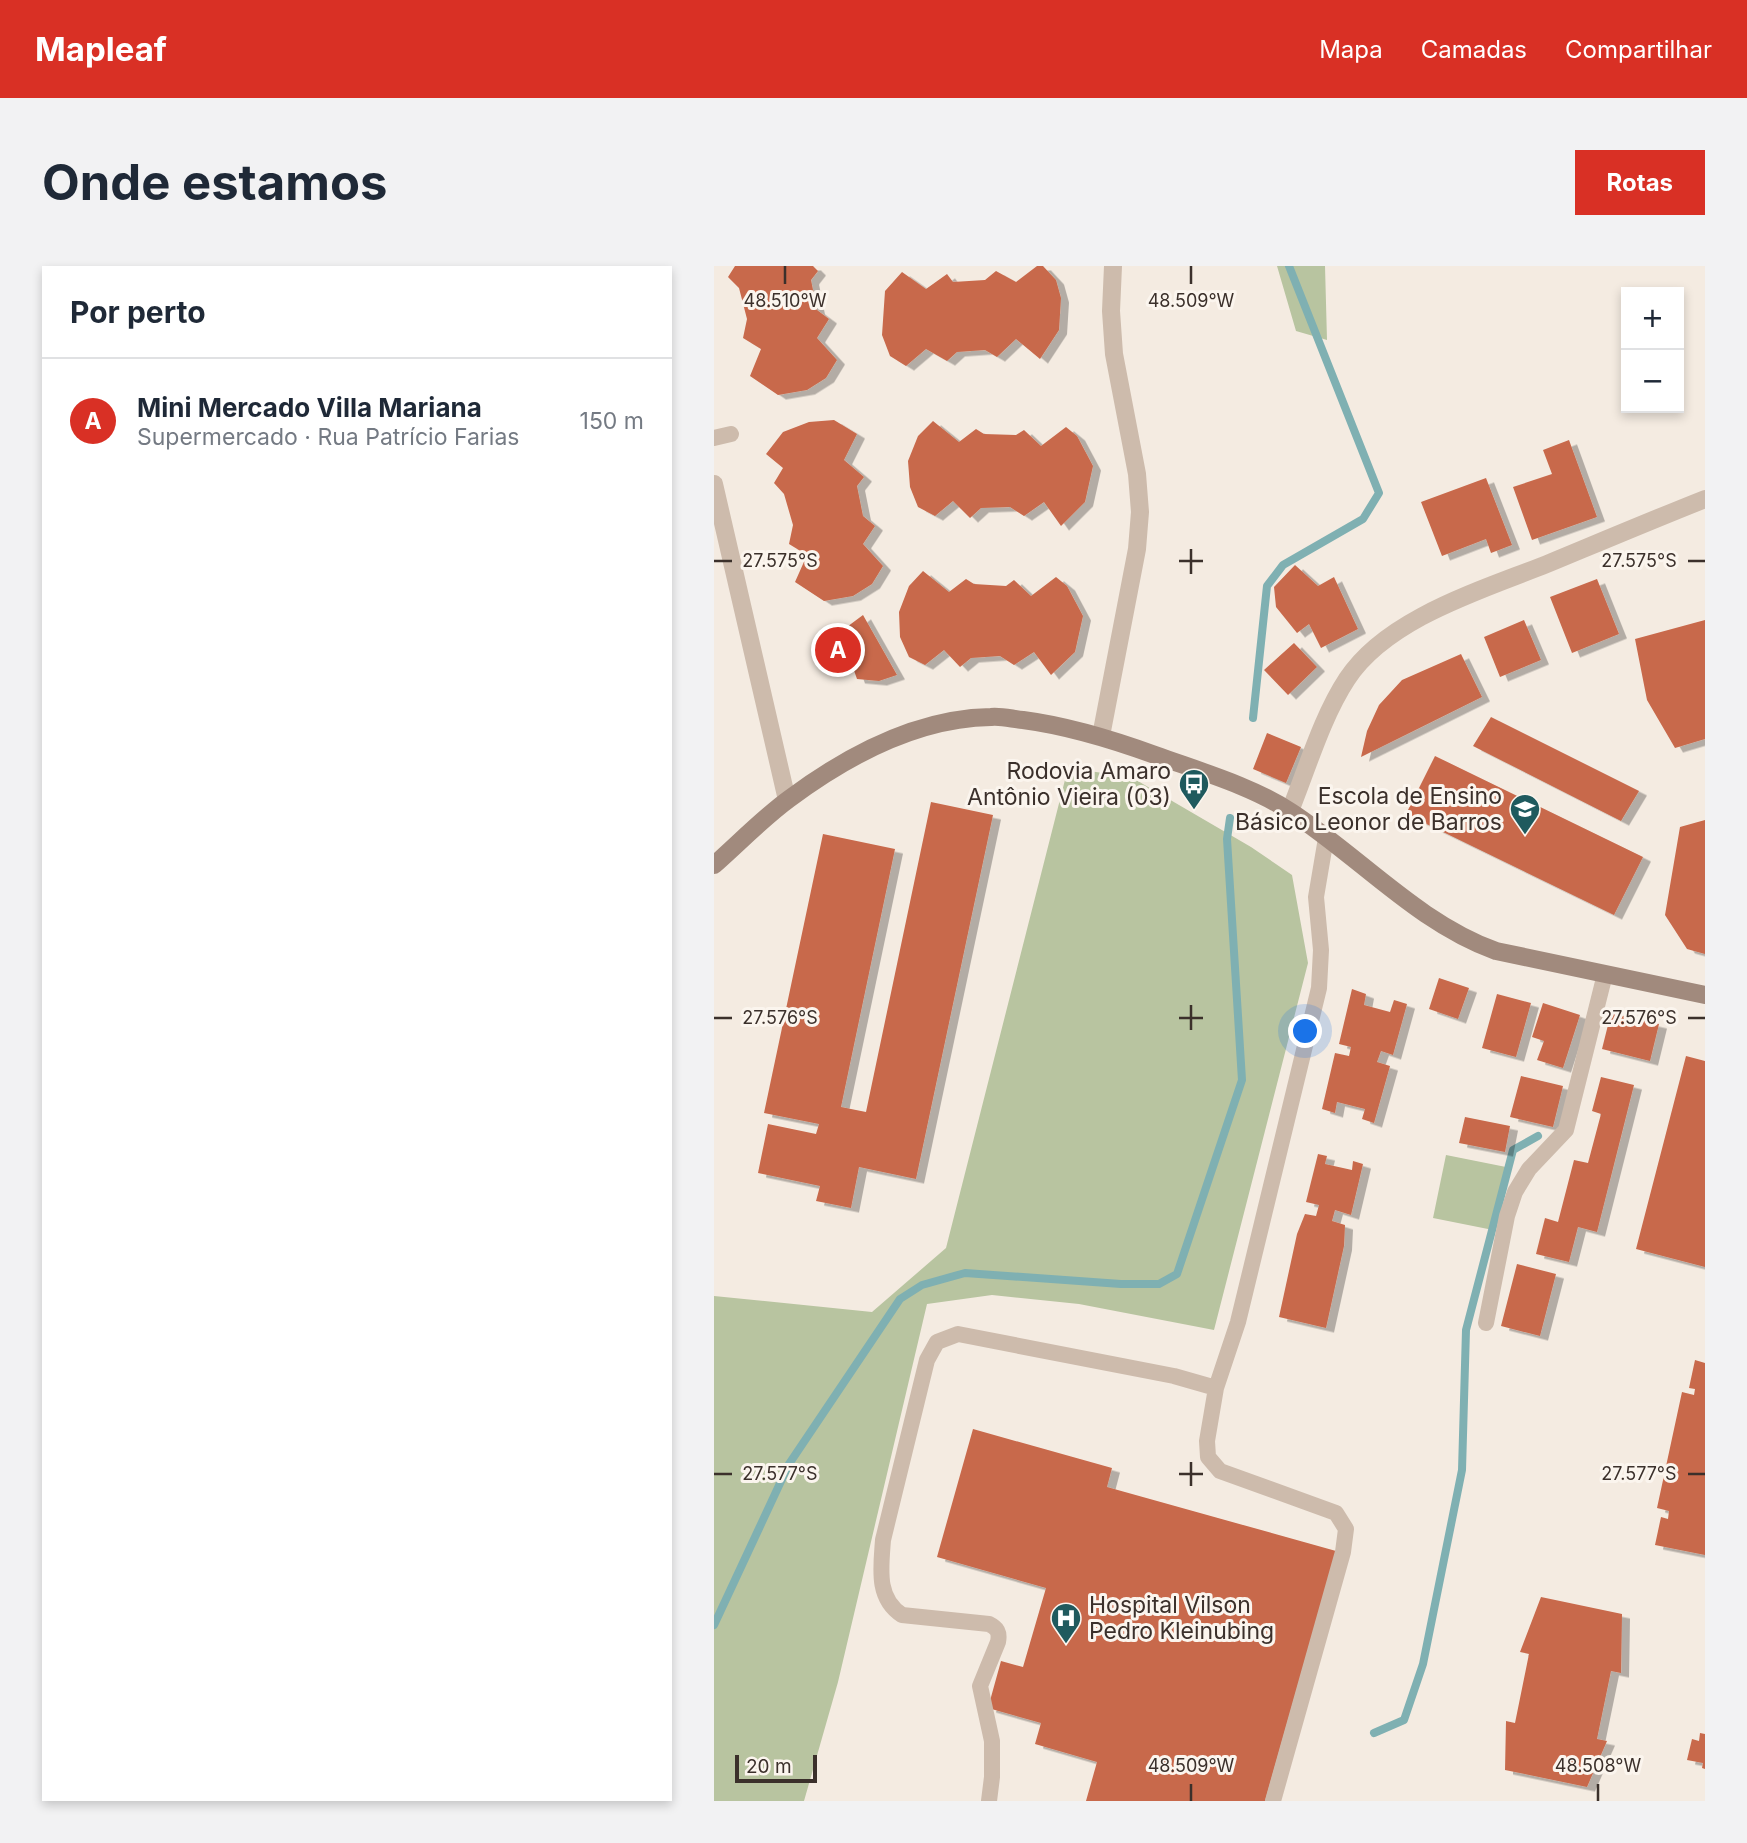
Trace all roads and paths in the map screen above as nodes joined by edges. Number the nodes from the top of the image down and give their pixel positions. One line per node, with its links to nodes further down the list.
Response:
1 (1113, 266): 6 (street)
2 (731, 434): 3 (lane)
3 (714, 438)
4 (714, 484): 7 (street)
5 (1705, 499): 8 (street)
6 (1101, 736): 7 (street); 8 (street)
7 (787, 800): 10 (street)
8 (1290, 811): 9 (street)
9 (1326, 838): 11 (street); 14 (lane)
10 (714, 865)
11 (1605, 974): 12 (street); 13 (lane)
12 (1705, 995)
13 (1486, 1324)
14 (1216, 1388): 15 (lane); 16 (lane)
15 (989, 1801)
16 (1273, 1801)

